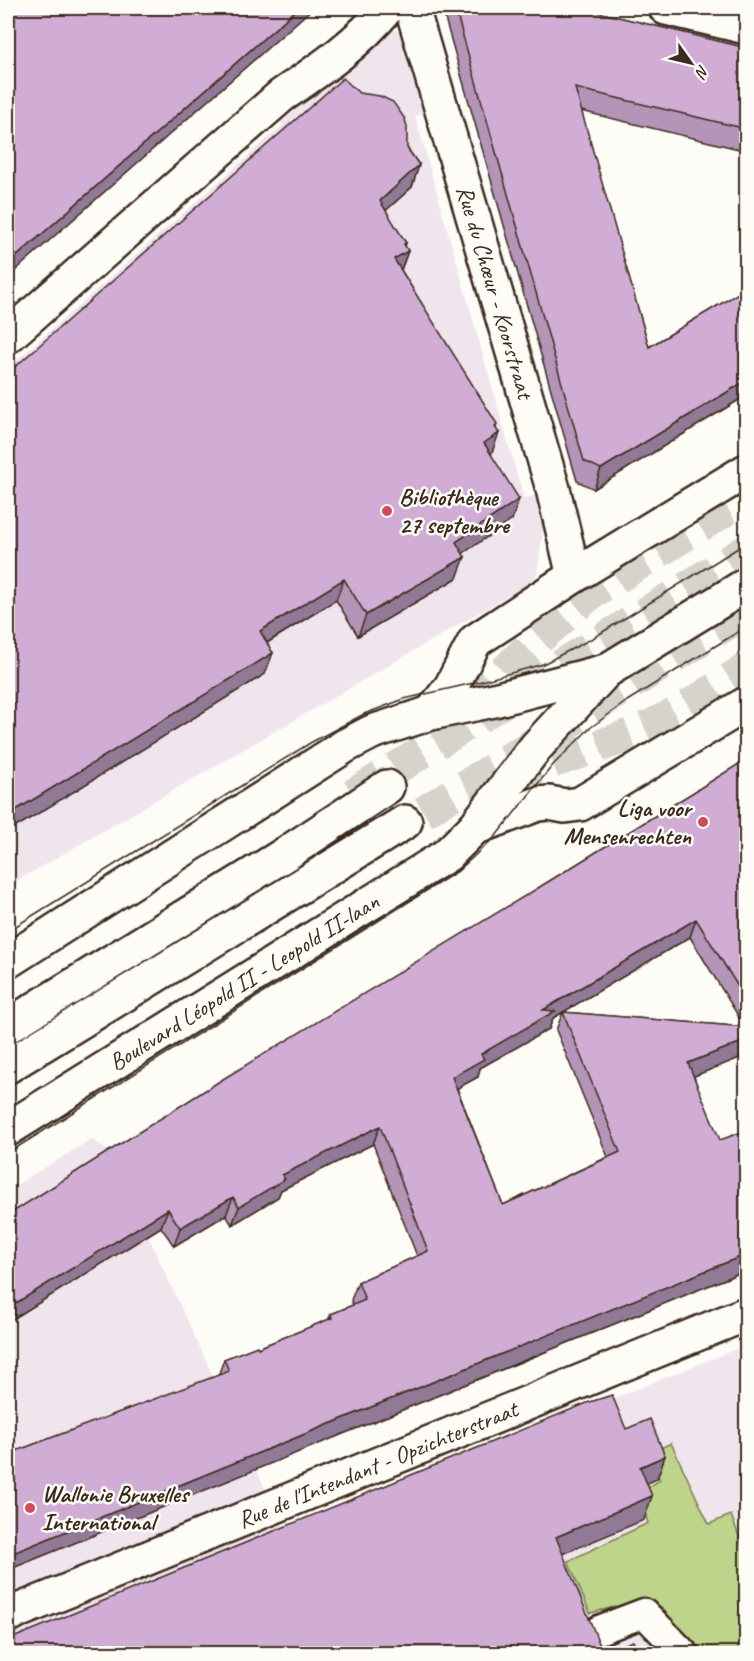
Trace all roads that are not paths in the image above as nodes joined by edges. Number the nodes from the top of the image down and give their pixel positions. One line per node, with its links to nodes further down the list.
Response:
1 (387, 8): 5 (main road)
2 (412, 8): 7 (main road, Rue du Chœur - Koorstraat)
3 (666, 8): 4 (main road)
4 (747, 27)
5 (8, 336)
6 (747, 471): 7 (main road)
7 (574, 576): 11 (main road)
8 (747, 585): 9 (main road, Boulevard Léopold II - Leopold II-laan)
9 (606, 671): 11 (main road, Boulevard Léopold II - Leopold II-laan); 14 (main road, Boulevard Léopold II - Leopold II-laan)
10 (747, 704): 14 (main road, Boulevard Léopold II - Leopold II-laan)
11 (431, 713): 15 (main road, Boulevard Léopold II - Leopold II-laan)
12 (387, 787): 16 (main road)
13 (405, 822): 17 (main road)
14 (474, 828): 18 (main road, Boulevard Léopold II - Leopold II-laan)
15 (8, 961)
16 (8, 1026)
17 (8, 1066)
18 (8, 1129)
19 (747, 1314): 20 (main road, Rue de l'Intendant - Opzichterstraat)
20 (8, 1615)
21 (598, 1630): 22 (lane)
22 (684, 1653)

